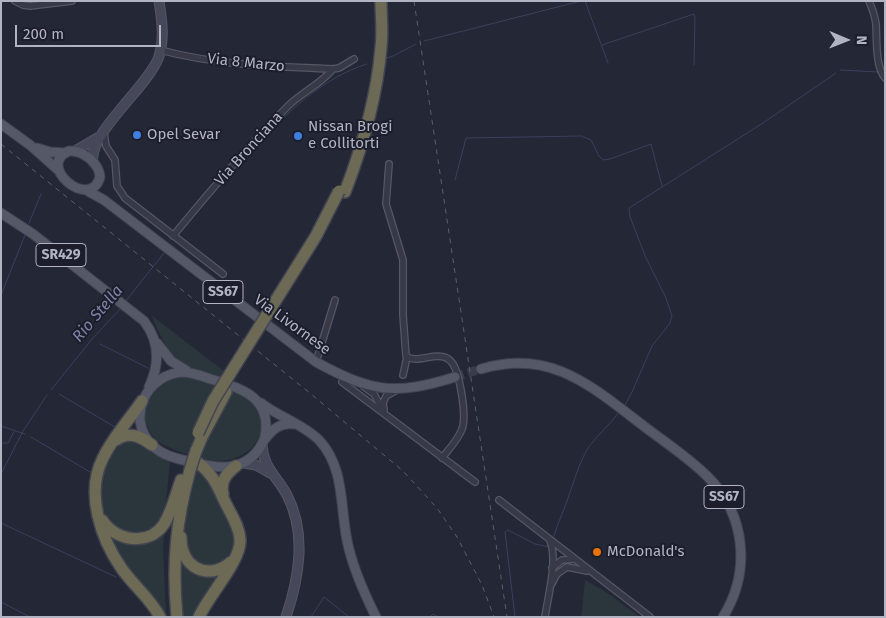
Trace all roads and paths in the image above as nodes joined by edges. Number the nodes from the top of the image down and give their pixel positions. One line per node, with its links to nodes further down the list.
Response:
1 (14, 1): 2 (street)
2 (72, 1)
3 (159, 1): 7 (main road)
4 (376, 1): 21 (highway)
5 (381, 1): 21 (highway)
6 (869, 1): 10 (street)
7 (160, 50): 9 (street, Via 8 Marzo); 12 (main road)
8 (354, 59): 9 (street)
9 (333, 69): 24 (street, Via Bronciana)
10 (885, 78)
11 (1, 124): 13 (main road, Via Livornese / SS67)
12 (99, 138): 14 (street); 14 (street); 15 (main road); 16 (main road)
13 (30, 145): 15 (main road, Via Livornese / SS67); 18 (main road, Via Livornese / SS67)
14 (106, 146): 24 (street)
15 (70, 152): 16 (main road, Via Livornese / SS67); 18 (main road)
16 (93, 162): 19 (main road)
17 (389, 164): 28 (street)
18 (58, 170): 20 (main road, Via Livornese / SS67)
19 (98, 181): 20 (main road); 22 (main road)
20 (86, 190): 22 (main road, Via Livornese / SS67)
21 (342, 192): 45 (highway, bridge); 45 (highway, bridge)
22 (104, 200): 29 (main road, Via Livornese / SS67)
23 (1, 212): 27 (main road, SR429)
24 (173, 236): 25 (street)
25 (223, 274)
26 (335, 300): 29 (street)
27 (154, 340): 31 (main road, SR429); 36 (main road, SR429)
28 (407, 357): 32 (street); 43 (street)
29 (316, 362): 34 (main road, Via Livornese / SS67)
30 (481, 369): 66 (main road, SS67)
31 (190, 372): 36 (main road); 37 (main road)
32 (403, 375)
33 (454, 377): 35 (main road, SS67)
34 (347, 380): 35 (main road, SS67); 38 (street, Via Livornese / SS67); 38 (street, Via Livornese / SS67)
35 (403, 389): 38 (street, SS67)
36 (144, 398): 41 (main road); 42 (highway)
37 (257, 400): 39 (main road); 40 (main road)
38 (386, 415): 43 (street, Via Livornese / SS67)
39 (297, 424): 40 (main road); 63 (main road)
40 (263, 442): 44 (main road); 46 (main road)
41 (152, 445): 42 (highway); 45 (main road)
42 (109, 446): 51 (highway)
43 (442, 458): 47 (street, Via Livornese / SS67)
44 (239, 464): 45 (main road); 46 (main road); 49 (highway)
45 (188, 467): 48 (highway); 49 (highway); 51 (highway); 59 (highway)
46 (272, 474): 62 (main road)
47 (474, 482)
48 (184, 494): 53 (highway); 60 (highway)
49 (224, 499): 53 (highway)
50 (499, 500): 52 (street)
51 (97, 506): 58 (highway)
52 (549, 539): 54 (street); 55 (street)
53 (234, 559): 61 (highway)
54 (575, 559): 55 (street); 56 (street)
55 (552, 568): 57 (street)
56 (597, 576): 57 (street); 65 (street)
57 (550, 587): 64 (street)
58 (160, 617)
59 (171, 617)
60 (177, 617)
61 (199, 617)
62 (286, 617)
63 (376, 617)
64 (544, 617)
65 (650, 617)
66 (723, 617)

